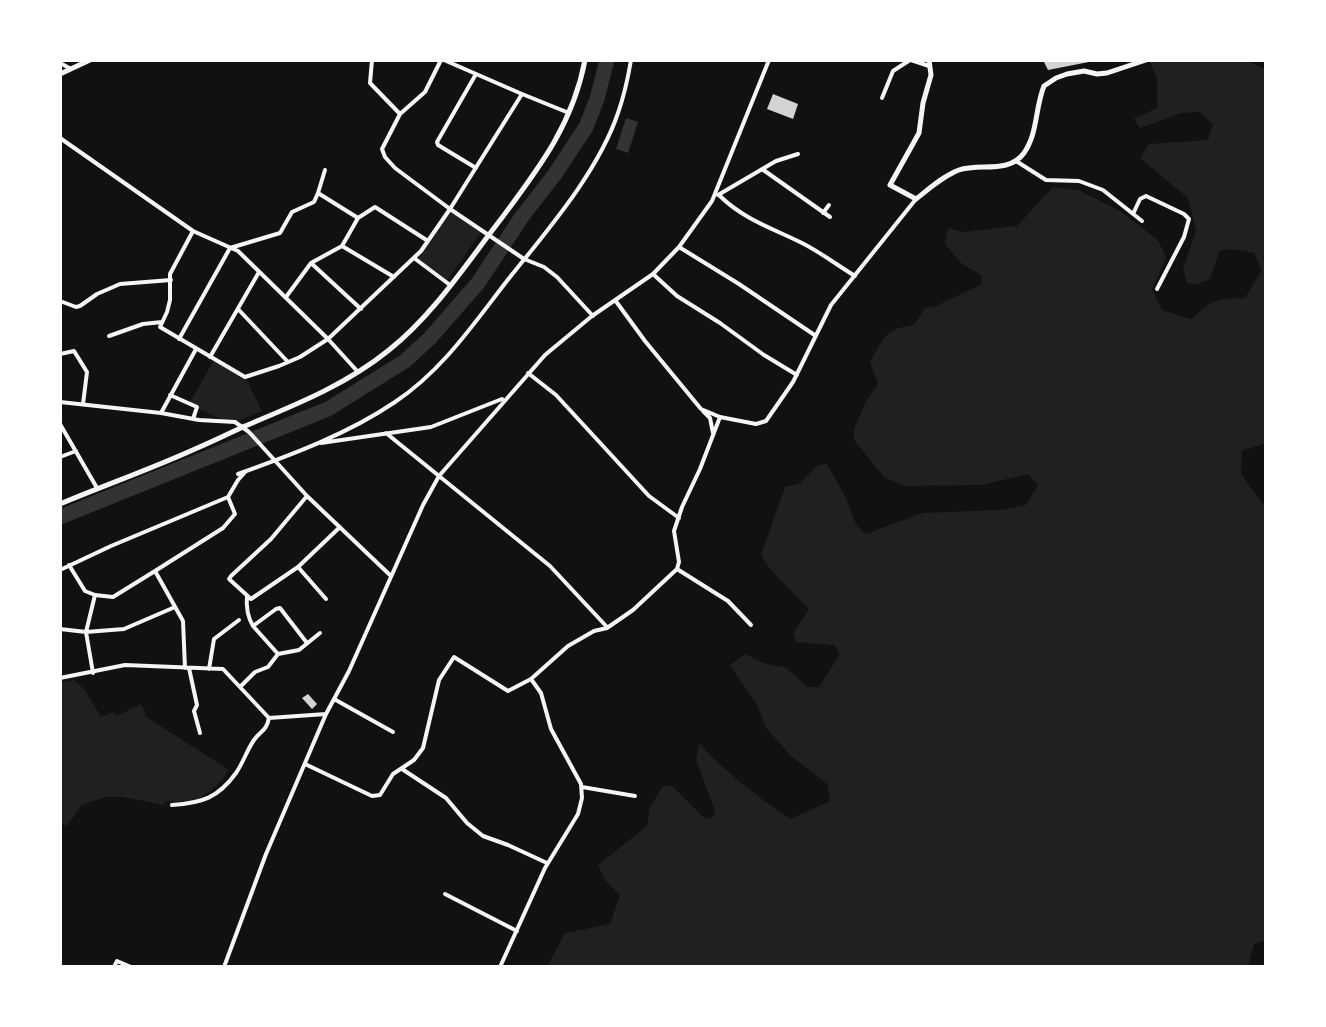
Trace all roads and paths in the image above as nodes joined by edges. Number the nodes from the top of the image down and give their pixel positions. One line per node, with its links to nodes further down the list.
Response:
1 (90, 60): 11 (street)
2 (372, 60): 17 (street)
3 (442, 60): 13 (street); 17 (street)
4 (585, 60): 16 (street)
5 (631, 60): 41 (street)
6 (769, 60): 25 (street)
7 (910, 60): 10 (street); 15 (street)
8 (1146, 60): 20 (street)
9 (60, 63): 11 (street)
10 (929, 63): 26 (street)
11 (71, 69): 12 (street)
12 (60, 74)
13 (476, 74): 14 (street); 21 (street)
14 (522, 94): 16 (street); 21 (street)
15 (882, 98)
16 (570, 113): 35 (street)
17 (400, 114): 28 (street)
18 (60, 138): 34 (street)
19 (798, 154): 22 (street)
20 (1017, 161): 26 (street); 30 (street)
21 (476, 168): 28 (street)
22 (762, 169): 25 (street); 29 (street)
23 (325, 170): 24 (street)
24 (318, 193): 31 (street); 39 (street)
25 (717, 195): 38 (street); 45 (street)
26 (916, 199): 45 (street)
27 (829, 205): 29 (street)
28 (450, 209): 35 (street); 36 (street)
29 (823, 213): 32 (street)
30 (1133, 214): 33 (street); 49 (street)
31 (358, 218): 36 (street); 37 (street)
32 (830, 218)
33 (1142, 221)
34 (193, 231): 39 (street); 47 (street)
35 (489, 234): 41 (street); 48 (street)
36 (428, 242): 40 (street)
37 (342, 246): 42 (street); 46 (street)
38 (679, 247): 44 (street); 58 (street)
39 (230, 248): 43 (street); 59 (street)
40 (414, 258): 46 (street); 48 (street)
41 (523, 258): 55 (street); 80 (street)
42 (311, 263): 50 (street); 54 (street)
43 (258, 272): 50 (street); 53 (street)
44 (653, 274): 51 (street); 67 (street)
45 (855, 276): 58 (street)
46 (394, 278): 54 (street)
47 (171, 280): 52 (street); 56 (street)
48 (450, 285): 65 (street)
49 (1157, 289)
50 (286, 297): 60 (street)
51 (615, 300): 55 (street); 72 (street)
52 (60, 301)
53 (238, 309): 63 (street); 64 (street)
54 (361, 309): 60 (street)
55 (593, 316): 66 (street)
56 (162, 322): 57 (street); 59 (street)
57 (109, 336)
58 (816, 336): 67 (street)
59 (179, 339): 61 (street)
60 (328, 339): 64 (street); 65 (street)
61 (196, 349): 63 (street); 68 (street)
62 (60, 354): 71 (street)
63 (210, 357): 64 (street)
64 (288, 362)
65 (359, 373): 77 (street)
66 (528, 373): 69 (street); 91 (street)
67 (797, 375): 74 (street)
68 (170, 395): 73 (street); 75 (street)
69 (504, 399): 78 (street); 86 (street)
70 (60, 402): 71 (street)
71 (83, 404): 73 (street)
72 (701, 409): 74 (street); 79 (street)
73 (161, 413): 75 (street)
74 (720, 417): 79 (street)
75 (193, 419): 77 (street)
76 (60, 424): 81 (street)
77 (243, 427): 83 (street); 87 (street)
78 (386, 434): 80 (street); 86 (street)
79 (713, 434): 91 (street)
80 (317, 443): 83 (street)
81 (76, 452): 82 (street); 87 (street)
82 (60, 457)
83 (273, 458): 84 (street); 88 (street)
84 (246, 471): 85 (street); 89 (street)
85 (238, 474)
86 (439, 476): 98 (street); 106 (street)
87 (97, 488): 90 (street)
88 (307, 496): 92 (street); 100 (street)
89 (228, 497): 93 (street); 97 (street)
90 (60, 504)
91 (679, 518): 95 (street)
92 (340, 527): 94 (street); 98 (street)
93 (69, 565): 96 (street); 99 (street)
94 (298, 567): 100 (street); 101 (street)
95 (677, 569): 104 (street); 106 (street)
96 (60, 570)
97 (155, 570): 99 (street); 102 (street)
98 (391, 576): 118 (street)
99 (95, 595): 108 (street)
100 (247, 596): 105 (street)
101 (326, 599)
102 (175, 607): 108 (street); 112 (street)
103 (239, 620): 113 (street)
104 (751, 625)
105 (253, 626): 110 (street); 111 (street)
106 (607, 628): 116 (street)
107 (60, 629): 108 (street)
108 (86, 632): 114 (street)
109 (320, 633): 110 (street)
110 (307, 643): 111 (street)
111 (278, 654): 117 (street)
112 (187, 668): 113 (street); 114 (street); 122 (street)
113 (209, 669): 117 (street)
114 (93, 673): 115 (street)
115 (60, 678)
116 (531, 679): 124 (street); 125 (street)
117 (240, 687): 120 (street)
118 (334, 699): 119 (street); 121 (street)
119 (326, 714): 120 (street); 123 (street)
120 (269, 718): 127 (street)
121 (393, 732)
122 (200, 733)
123 (305, 764): 124 (street); 133 (street)
124 (402, 769): 128 (street)
125 (582, 787): 126 (street); 128 (street)
126 (635, 796)
127 (172, 805)
128 (547, 863): 130 (street)
129 (445, 894): 130 (street)
130 (517, 931): 134 (street)
131 (114, 967): 132 (street)
132 (131, 967)
133 (224, 967)
134 (500, 967)

